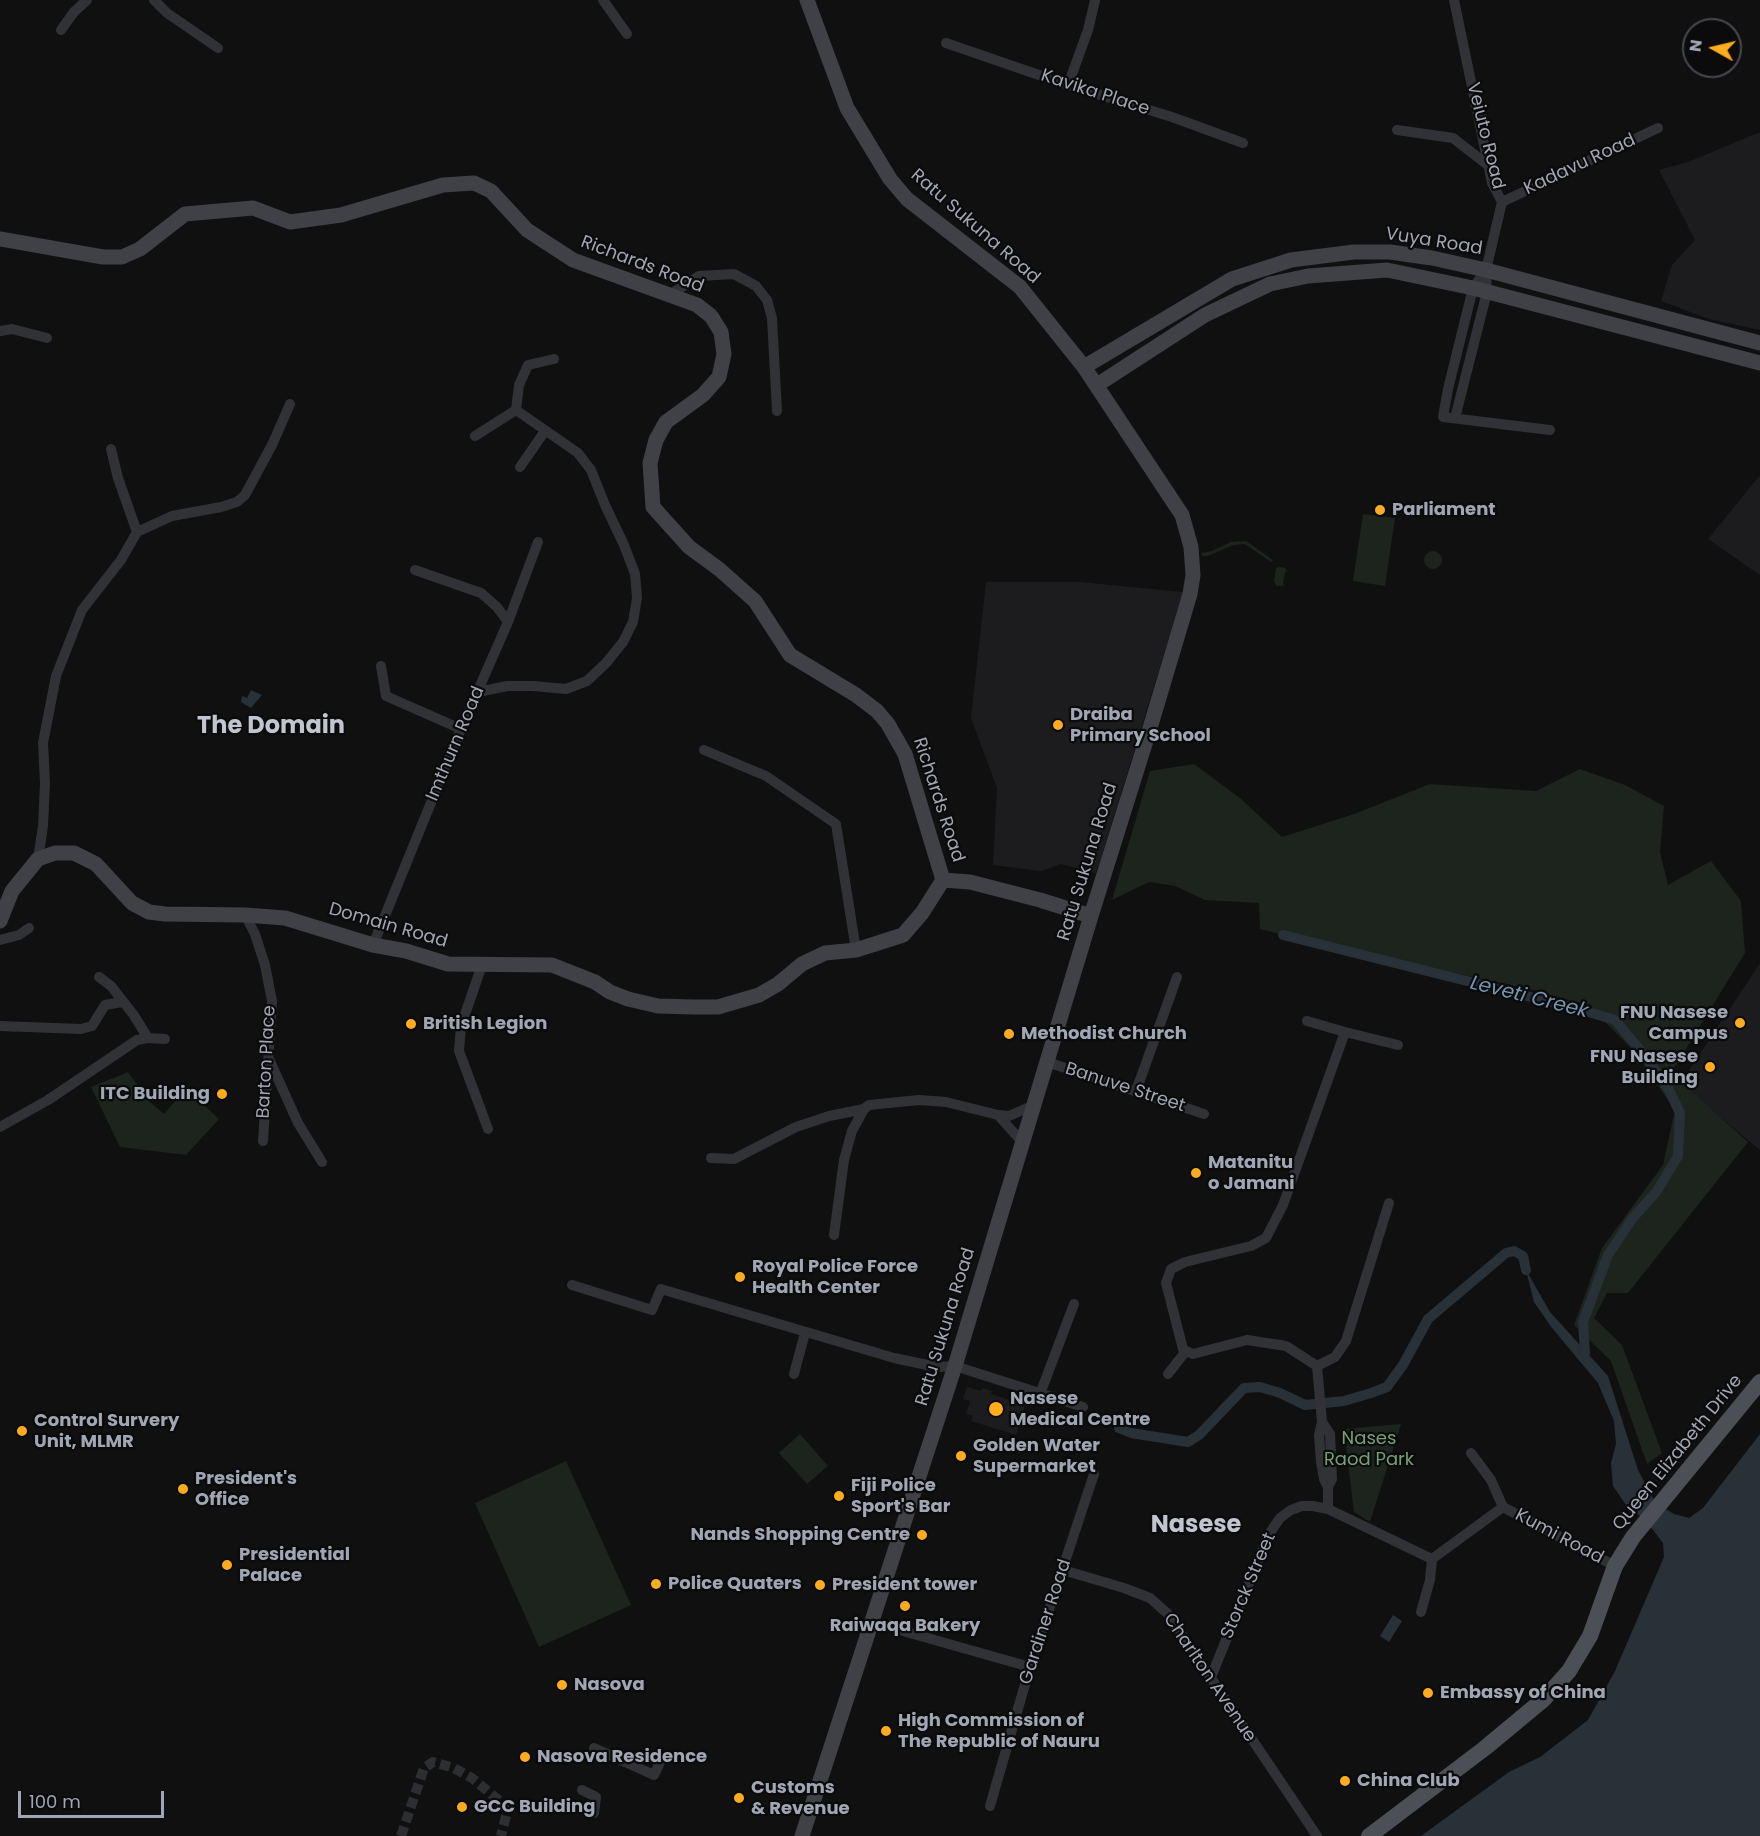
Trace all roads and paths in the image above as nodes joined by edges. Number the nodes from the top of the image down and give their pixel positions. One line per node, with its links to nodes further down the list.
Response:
1 (87, 0): 7 (street)
2 (154, 0): 10 (street)
3 (603, 0): 8 (street)
4 (807, 0): 26 (main road, Ratu Sukuna Road)
5 (1095, 0): 11 (street)
6 (1454, 0): 15 (street, Veiuto Road)
7 (61, 30)
8 (627, 34)
9 (946, 43): 11 (street, Kavika Place)
10 (218, 48)
11 (1068, 85): 14 (street, Kavika Place)
12 (1658, 128): 16 (street, Kadavu Road)
13 (1397, 130): 15 (street)
14 (1243, 143)
15 (1489, 166): 16 (street, Veiuto Road)
16 (1502, 202): 18 (street, Veiuto Road)
17 (0, 239): 20 (main road, Richards Road)
18 (1486, 270): 19 (street, Veiuto Road); 23 (main road, Vuya Road); 26 (main road, Vuya Road)
19 (1480, 290): 25 (main road, Vuya Road); 27 (main road, Vuya Road); 31 (street); 31 (street)
20 (668, 296): 30 (street); 46 (main road, Richards Road)
21 (0, 331): 22 (street)
22 (47, 338)
23 (1760, 343)
24 (554, 359): 29 (street)
25 (1760, 363)
26 (1084, 367): 27 (main road, Ratu Sukuna Road)
27 (1097, 385): 48 (main road, Ratu Sukuna Road)
28 (290, 404): 37 (street)
29 (516, 410): 33 (street); 34 (street)
30 (777, 411)
31 (1455, 418): 32 (street)
32 (1550, 430)
33 (545, 431): 36 (street); 42 (street)
34 (475, 436)
35 (111, 449): 37 (street)
36 (520, 467)
37 (137, 532): 45 (street)
38 (538, 542): 40 (street, Imthurn Road)
39 (414, 570): 40 (street)
40 (508, 622): 42 (street, Imthurn Road)
41 (381, 666): 43 (street)
42 (478, 692): 43 (street, Imthurn Road)
43 (461, 729): 52 (street, Imthurn Road)
44 (704, 750): 53 (street)
45 (39, 859): 47 (main road, Domain Road); 49 (main road)
46 (943, 880): 48 (main road); 53 (main road, Domain Road)
47 (245, 915): 52 (main road, Domain Road); 64 (street, Barton Place)
48 (1091, 916): 65 (main road, Ratu Sukuna Road)
49 (0, 921)
50 (28, 928): 51 (street)
51 (0, 940)
52 (373, 945): 54 (main road, Domain Road)
53 (856, 950): 54 (main road, Domain Road)
54 (482, 965): 72 (street)
55 (99, 976): 57 (street)
56 (1177, 977): 66 (street)
57 (122, 1002): 59 (street); 61 (street)
58 (1307, 1021): 60 (street)
59 (0, 1026)
60 (1345, 1032): 63 (street); 82 (street)
61 (148, 1038): 62 (street); 71 (street)
62 (165, 1039)
63 (1398, 1045)
64 (269, 1059): 73 (street, Barton Place); 76 (street)
65 (1047, 1062): 66 (street, Banuve Street); 67 (main road, Ratu Sukuna Road)
66 (1136, 1091): 69 (street, Banuve Street)
67 (1034, 1105): 70 (street); 74 (main road, Ratu Sukuna Road)
68 (864, 1109): 70 (street); 75 (street); 78 (street)
69 (1204, 1114)
70 (998, 1115): 74 (street)
71 (0, 1127)
72 (488, 1129)
73 (263, 1141)
74 (1023, 1143): 83 (main road, Ratu Sukuna Road)
75 (711, 1158)
76 (322, 1162)
77 (1389, 1203): 84 (street)
78 (834, 1235)
79 (572, 1285): 81 (street)
80 (1074, 1304): 88 (street)
81 (805, 1333): 83 (street); 85 (street)
82 (1186, 1351): 84 (street); 86 (street)
83 (955, 1366): 88 (street); 98 (main road, Ratu Sukuna Road)
84 (1317, 1366): 93 (street)
85 (794, 1374)
86 (1168, 1374)
87 (1760, 1382): 95 (main road, Queen Elizabeth Drive)
88 (1040, 1394): 89 (street)
89 (1083, 1407)
90 (1471, 1453): 92 (street)
91 (1094, 1474): 96 (street, Gardiner Road)
92 (1503, 1507): 94 (street, Kumi Road); 95 (street, Kumi Road)
93 (1328, 1509): 94 (street, Storck Street); 100 (street, Storck Street)
94 (1432, 1559): 97 (street)
95 (1615, 1566): 108 (main road, Queen Elizabeth Drive)
96 (1063, 1570): 99 (street, Gardiner Road); 100 (street, Charlton Avenue)
97 (1421, 1612)
98 (871, 1622): 99 (street); 106 (main road, Ratu Sukuna Road)
99 (1030, 1667): 104 (street, Gardiner Road)
100 (1211, 1677): 107 (street, Charlton Avenue)
101 (594, 1748): 102 (street)
102 (662, 1758)
103 (582, 1790): 105 (street)
104 (990, 1806)
105 (594, 1813)
106 (802, 1836)
107 (1317, 1836)
108 (1369, 1836)

